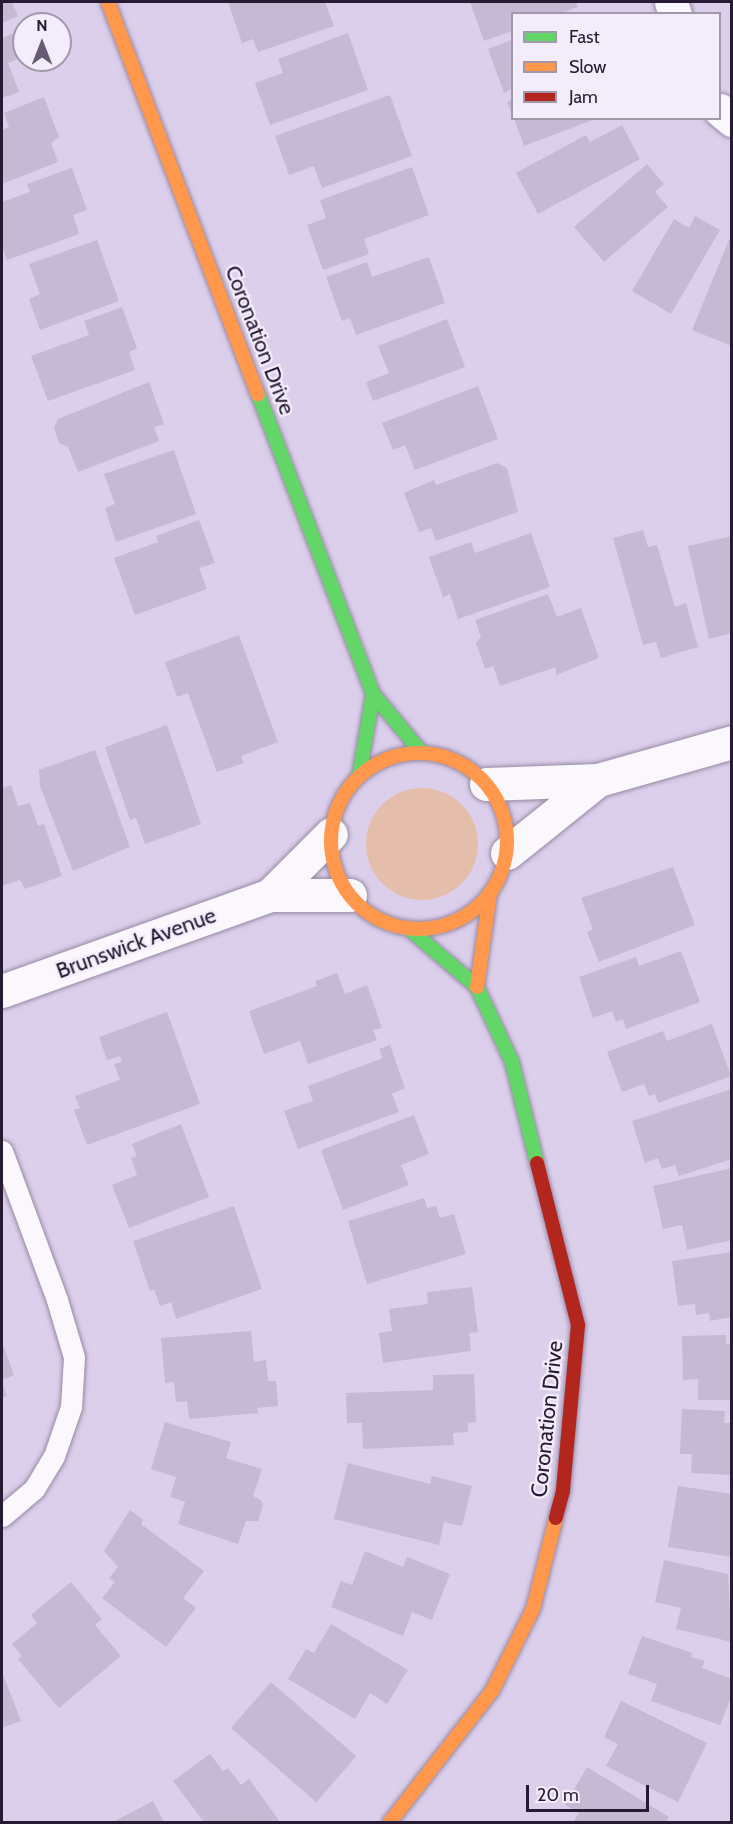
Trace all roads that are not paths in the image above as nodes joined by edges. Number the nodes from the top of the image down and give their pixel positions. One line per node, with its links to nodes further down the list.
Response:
1 (108, 2): 2 (street, Coronation Drive)
2 (373, 694): 4 (street, Coronation Drive); 5 (street)
3 (732, 742): 6 (street)
4 (422, 753): 5 (street); 7 (street)
5 (359, 776): 8 (street)
6 (598, 780): 7 (street); 9 (street)
7 (486, 784): 9 (street)
8 (331, 834): 11 (street, Brunswick Avenue); 12 (street)
9 (507, 852): 10 (street)
10 (490, 893): 13 (street); 14 (street)
11 (270, 895): 12 (street, Brunswick Avenue); 15 (street, Brunswick Avenue)
12 (350, 896): 13 (street)
13 (408, 928): 14 (street, Coronation Drive)
14 (477, 987): 18 (street, Coronation Drive)
15 (2, 991)
16 (2, 1151): 17 (lane)
17 (2, 1516)
18 (390, 1822)

